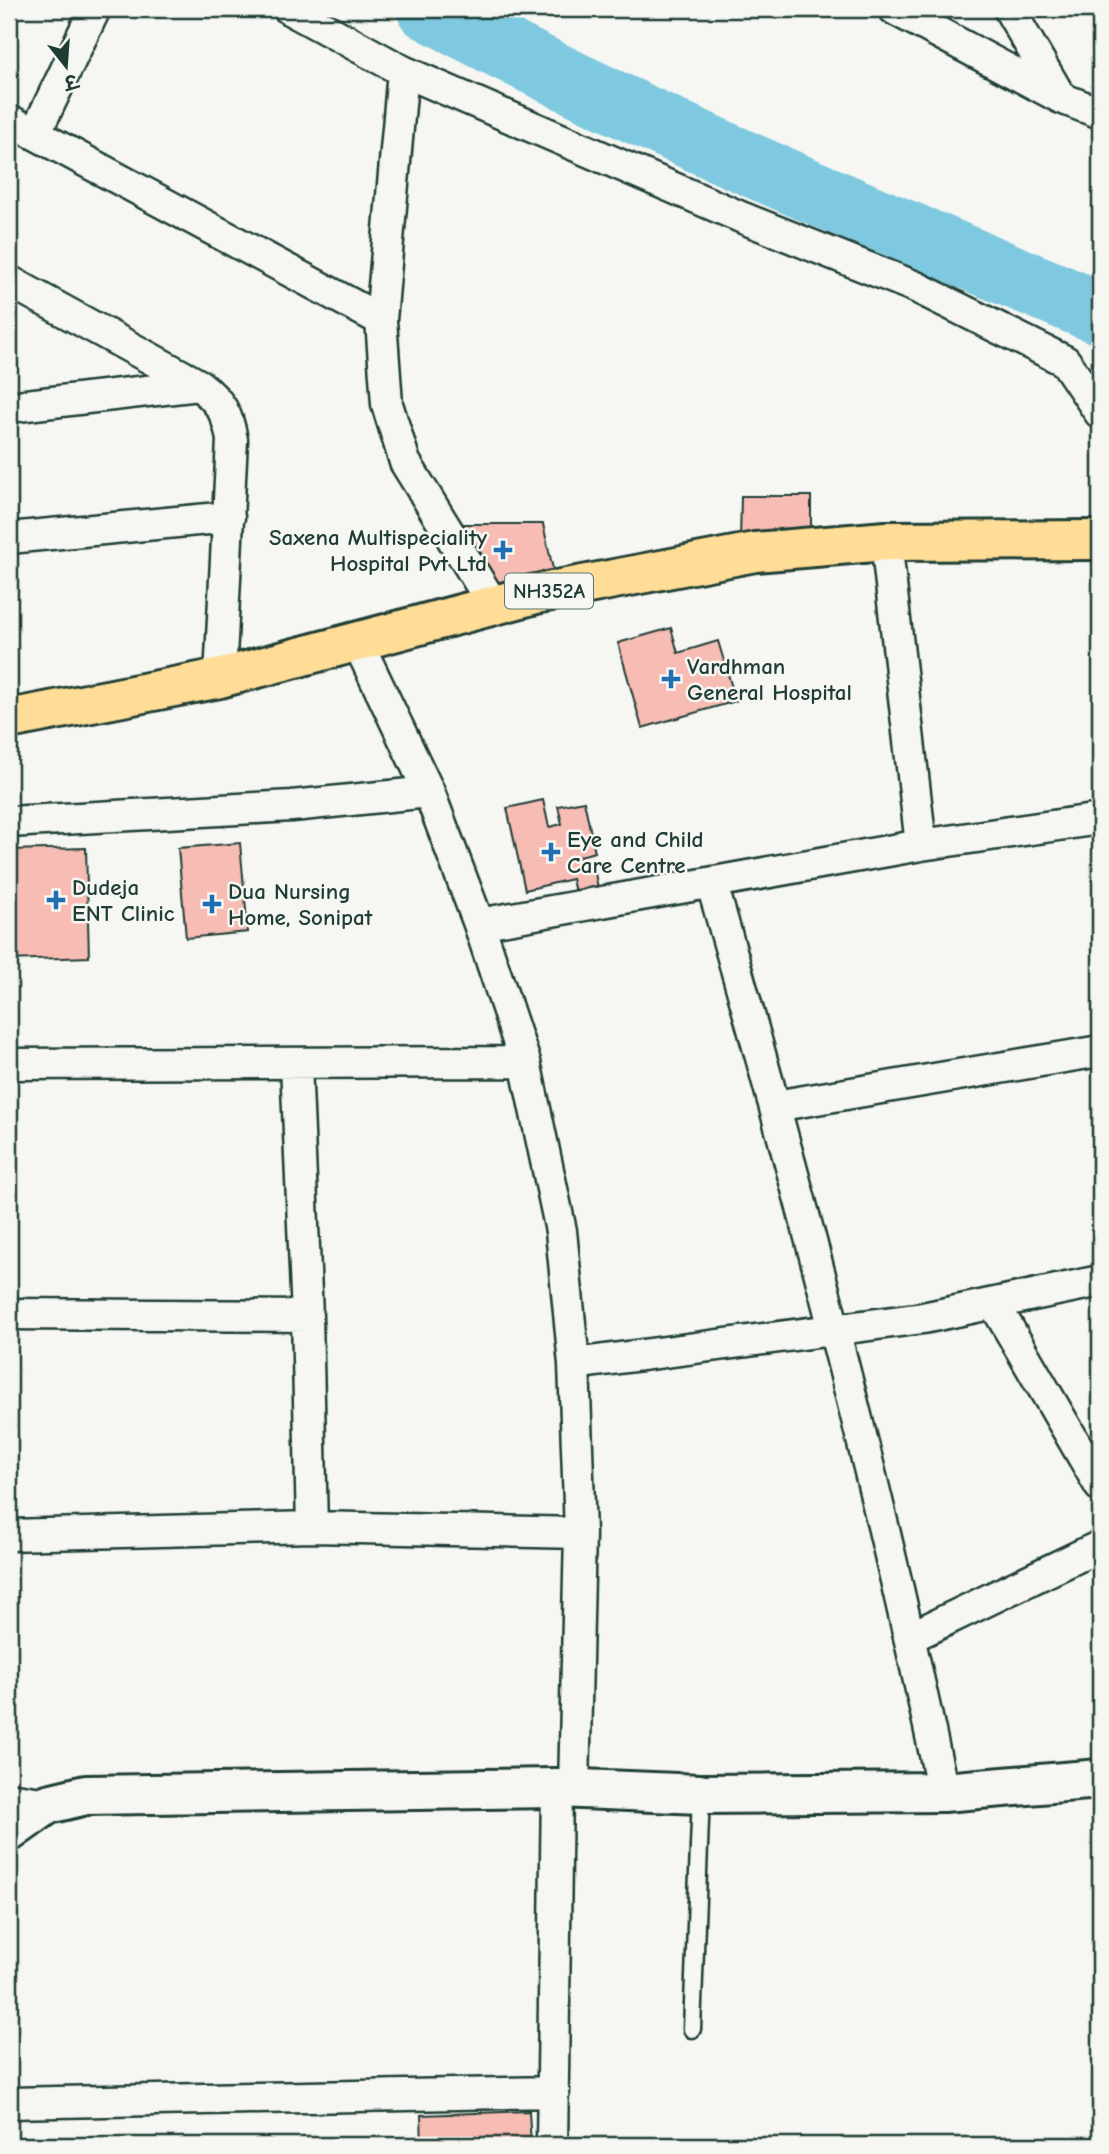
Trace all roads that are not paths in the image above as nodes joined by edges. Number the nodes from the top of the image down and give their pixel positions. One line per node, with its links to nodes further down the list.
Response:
1 (95, 9): 9 (street)
2 (289, 9): 5 (street)
3 (894, 9): 6 (street)
4 (1009, 9): 6 (street)
5 (403, 71): 11 (street); 14 (street)
6 (1061, 98): 7 (street)
7 (1100, 113)
8 (9, 120): 9 (street)
9 (35, 134): 11 (street)
10 (9, 281): 12 (street)
11 (381, 320): 19 (street)
12 (199, 385): 13 (street); 15 (street)
13 (9, 407)
14 (1100, 413)
15 (229, 517): 16 (street); 21 (street)
16 (9, 538)
17 (1100, 540): 18 (highway, NH352A)
18 (886, 541): 19 (highway, NH352A); 26 (street)
19 (494, 606): 20 (highway, NH352A)
20 (358, 643): 21 (highway, NH352A); 23 (street)
21 (220, 678): 22 (highway, NH352A)
22 (9, 719)
23 (429, 792): 25 (street); 28 (street)
24 (1100, 819): 26 (street)
25 (9, 822)
26 (921, 845): 27 (street)
27 (712, 884): 28 (street); 33 (street)
28 (479, 924): 30 (street)
29 (1100, 1051): 33 (street)
30 (525, 1062): 32 (street); 39 (street)
31 (9, 1064): 32 (street)
32 (296, 1064): 37 (street)
33 (775, 1106): 38 (street)
34 (1100, 1281): 35 (street)
35 (995, 1305): 38 (street); 40 (street)
36 (9, 1314): 37 (street)
37 (307, 1316): 41 (street)
38 (834, 1328): 39 (street); 45 (street)
39 (574, 1364): 42 (street)
40 (1100, 1486)
41 (312, 1527): 42 (street); 43 (street)
42 (580, 1533): 47 (street)
43 (9, 1535)
44 (1100, 1546): 45 (street)
45 (911, 1637): 48 (street)
46 (1100, 1779): 48 (main road)
47 (565, 1788): 49 (main road); 51 (main road); 54 (street)
48 (943, 1792): 49 (main road)
49 (701, 1794): 53 (lane)
50 (9, 1798): 51 (street)
51 (48, 1804): 52 (main road)
52 (9, 1832)
53 (692, 2029)
54 (554, 2092): 55 (street); 56 (street)
55 (9, 2103)
56 (552, 2145)

